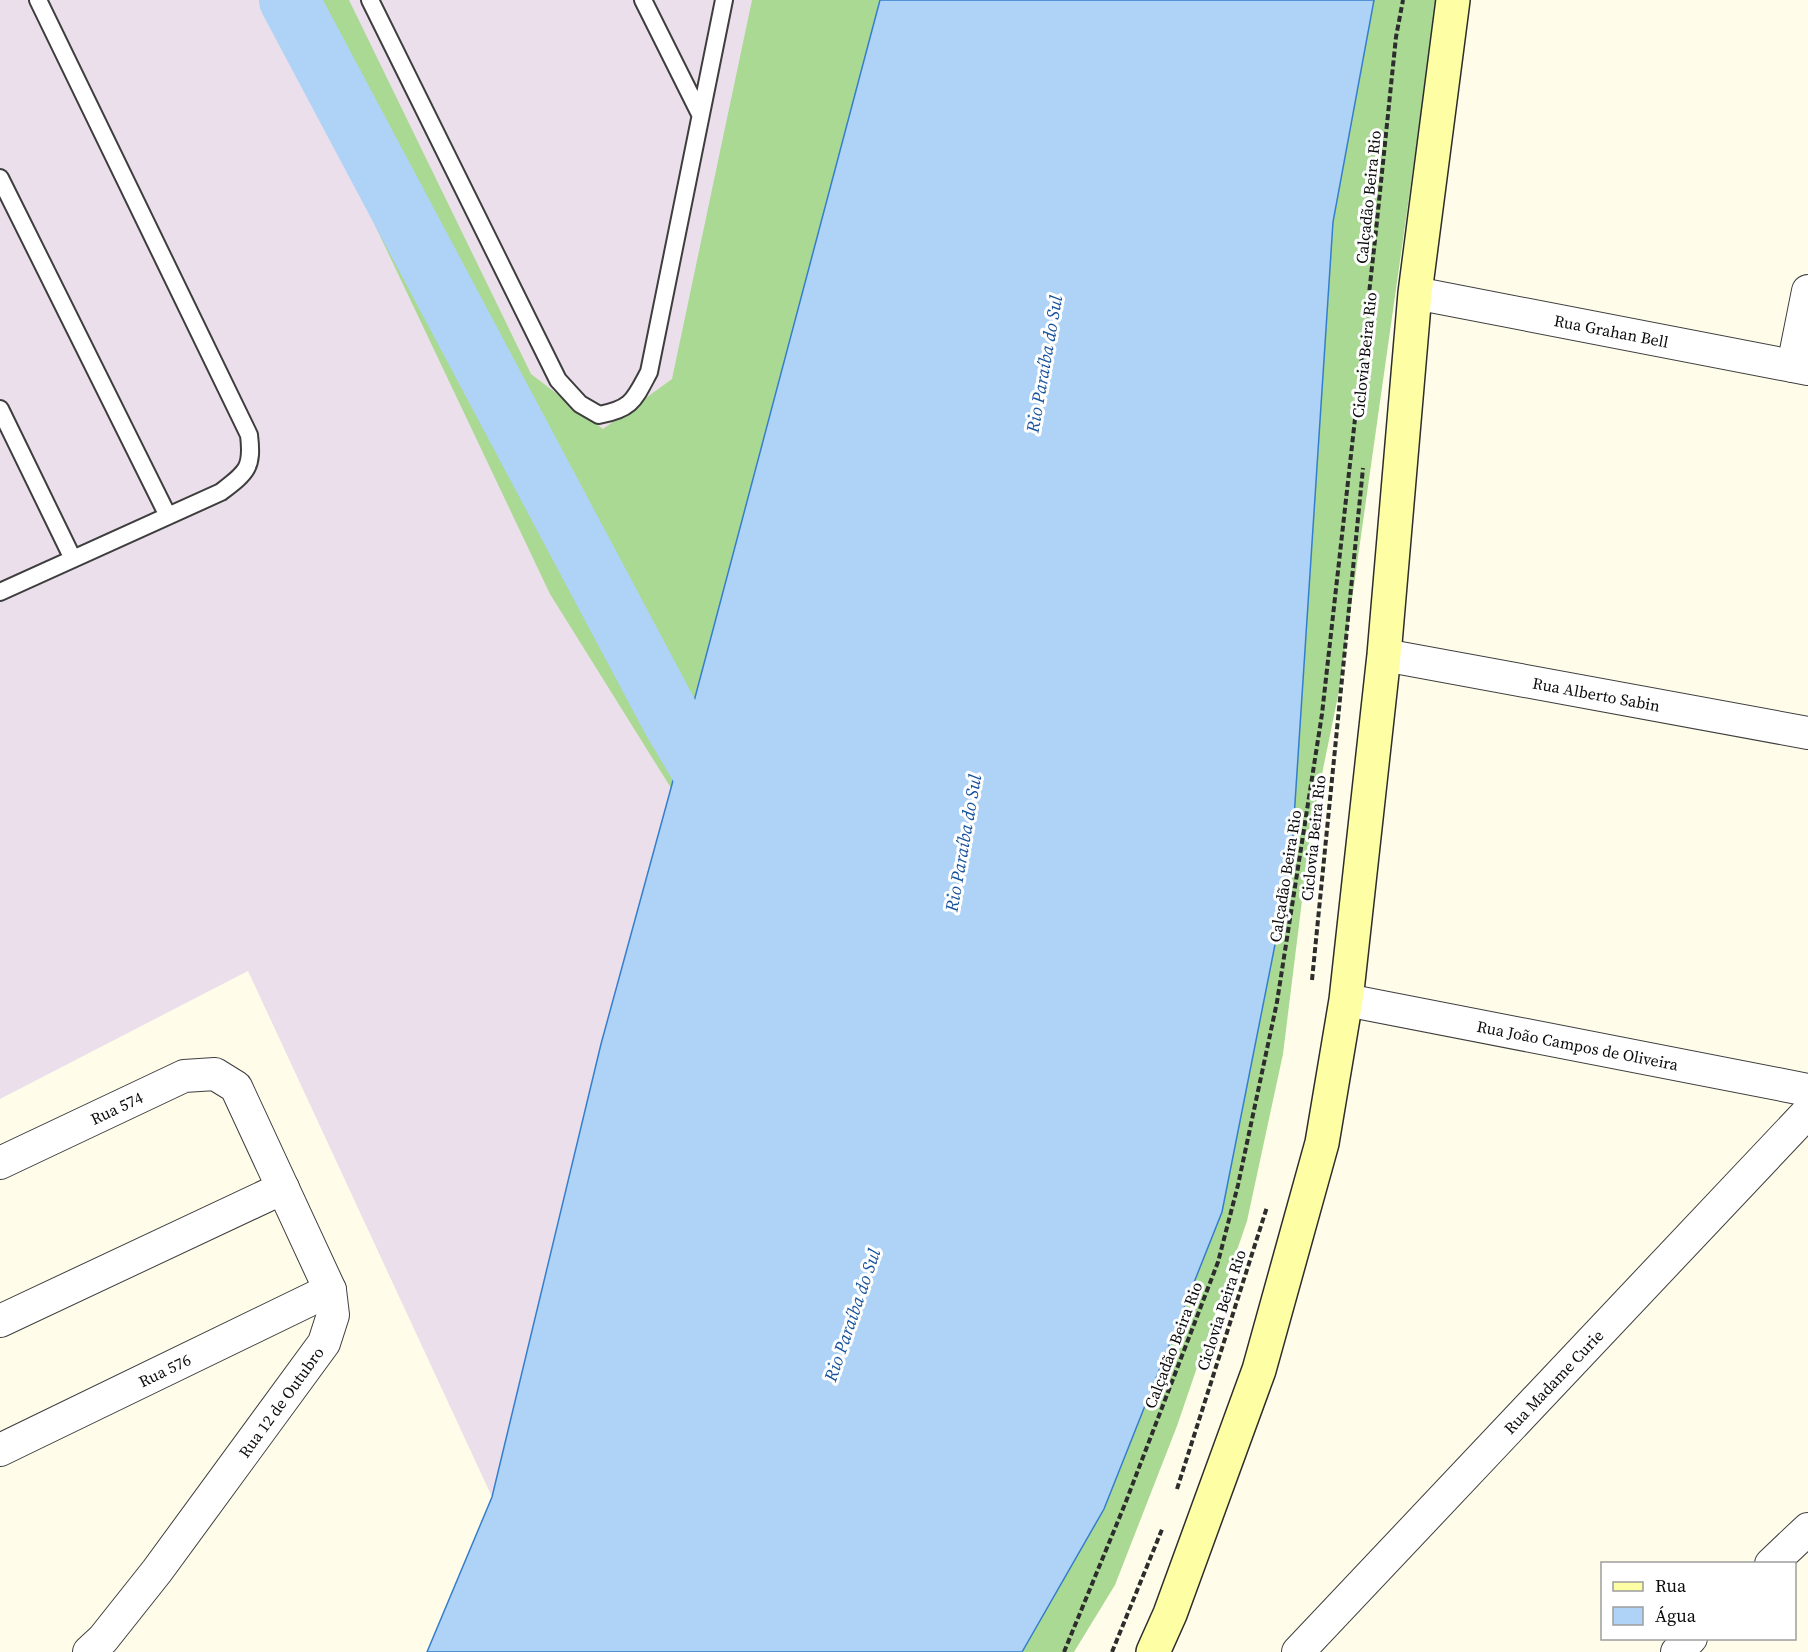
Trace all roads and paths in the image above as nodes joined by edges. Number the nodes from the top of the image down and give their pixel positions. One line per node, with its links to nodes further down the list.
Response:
1 (38, 0): 14 (lane)
2 (370, 0): 7 (lane)
3 (643, 0): 7 (lane)
4 (724, 0): 7 (lane)
5 (1403, 0): 36 (path, Calçadão Beira Rio)
6 (1452, 0): 10 (main road)
7 (700, 114)
8 (0, 178): 14 (lane)
9 (1808, 291): 11 (street)
10 (1415, 293): 11 (street, Rua Grahan Bell); 17 (main road)
11 (1801, 367)
12 (0, 409): 15 (lane)
13 (1364, 466): 19 (path, Ciclovia Beira Rio)
14 (168, 516): 15 (lane)
15 (73, 559): 16 (lane)
16 (0, 592)
17 (1384, 655): 18 (street, Rua Alberto Sabin); 20 (main road)
18 (1808, 733)
19 (1311, 985)
20 (1346, 1000): 22 (street, Rua João Campos de Oliveira); 38 (main road)
21 (236, 1087): 24 (street, Rua 574); 25 (street, Rua 12 de Outubro)
22 (1808, 1090)
23 (1808, 1112): 39 (street, Rua Madame Curie)
24 (0, 1163)
25 (283, 1188): 27 (street, Rua 12 de Outubro); 28 (street)
26 (1268, 1203): 30 (path, Ciclovia Beira Rio)
27 (330, 1290): 29 (street, Rua 576); 35 (street, Rua 12 de Outubro)
28 (0, 1321)
29 (0, 1450)
30 (1175, 1494)
31 (1163, 1526): 37 (path)
32 (1808, 1529): 33 (street)
33 (1772, 1562)
34 (1689, 1640): 40 (street)
35 (89, 1652)
36 (1064, 1652)
37 (1112, 1652)
38 (1153, 1652)
39 (1298, 1652)
40 (1677, 1652)

